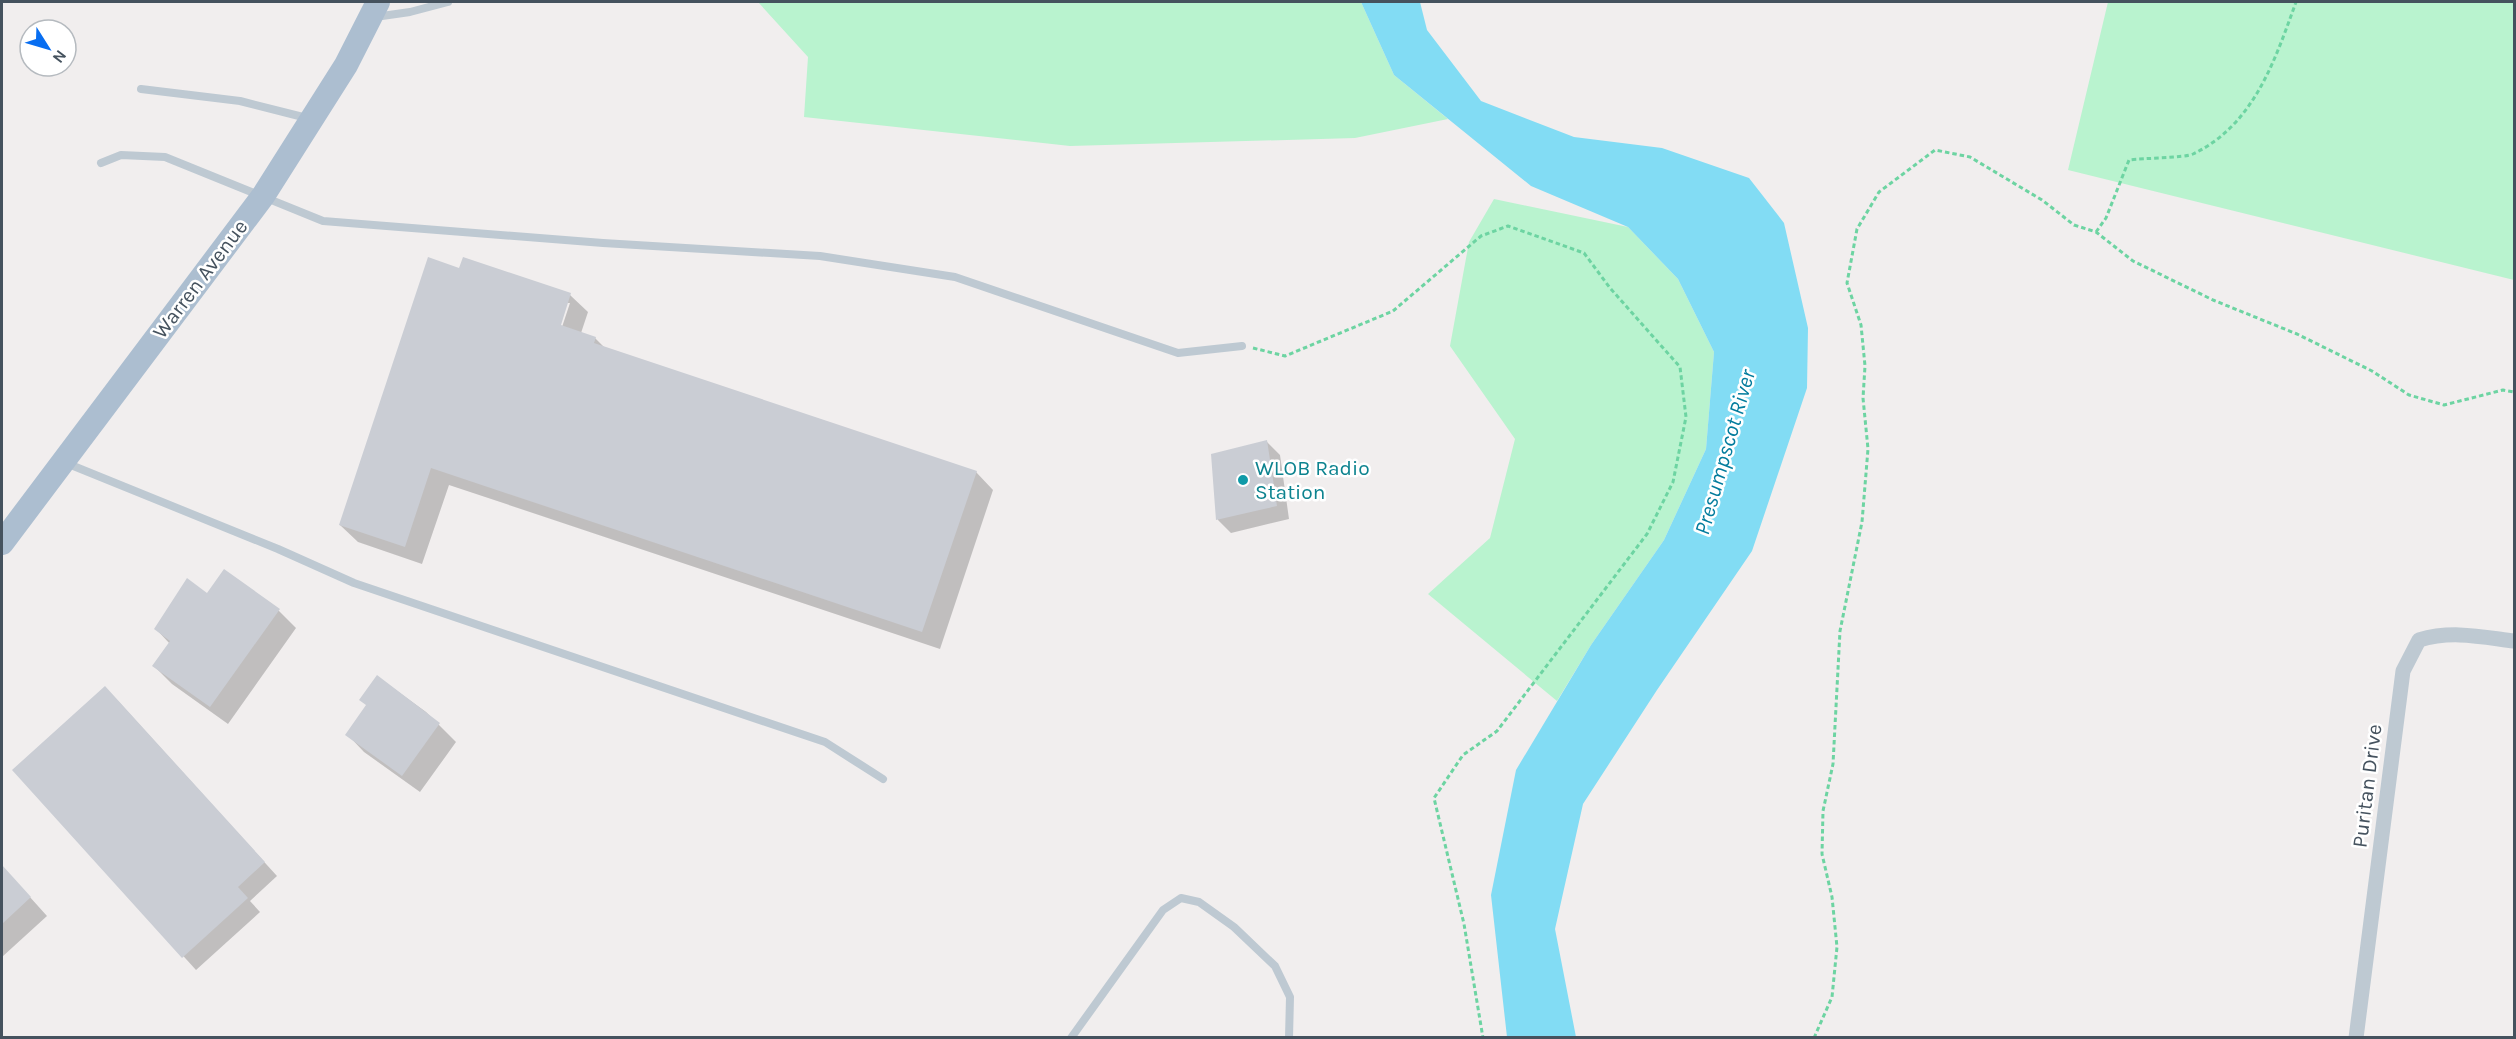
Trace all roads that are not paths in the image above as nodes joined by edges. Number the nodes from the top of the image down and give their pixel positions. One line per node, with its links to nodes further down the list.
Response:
1 (448, 2): 2 (lane)
2 (374, 9): 4 (main road, Warren Avenue)
3 (141, 89): 4 (lane)
4 (312, 119): 6 (main road, Warren Avenue)
5 (101, 163): 6 (lane)
6 (263, 196): 7 (lane); 8 (main road, Warren Avenue)
7 (1242, 346)
8 (62, 461): 9 (main road, Warren Avenue); 11 (lane)
9 (2, 543)
10 (2514, 640): 14 (street, Puritan Drive)
11 (883, 779)
12 (1076, 1036): 13 (lane)
13 (1289, 1038)
14 (2356, 1038)

